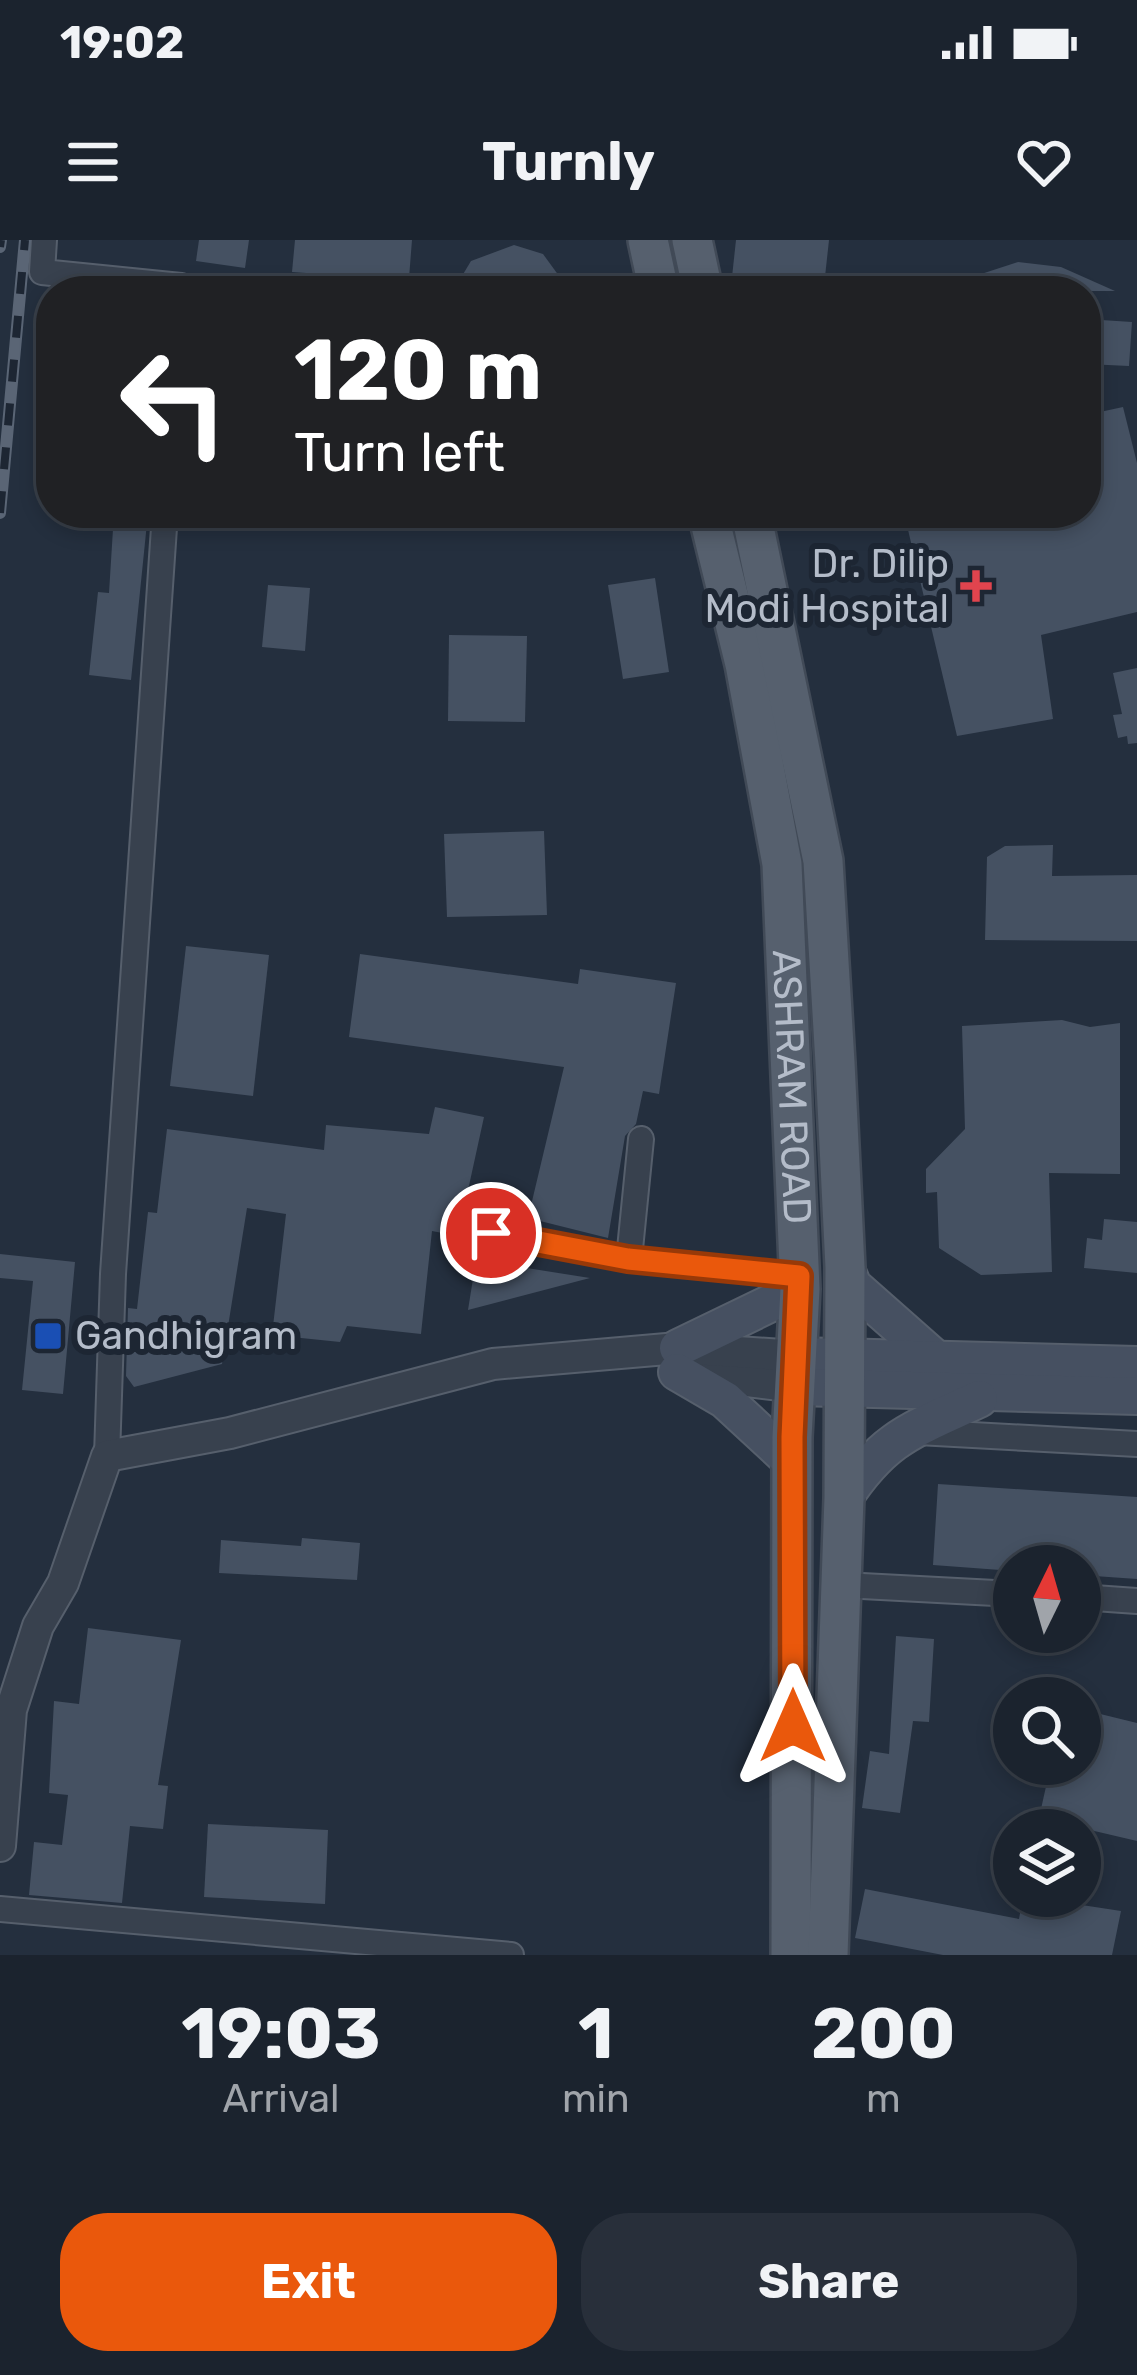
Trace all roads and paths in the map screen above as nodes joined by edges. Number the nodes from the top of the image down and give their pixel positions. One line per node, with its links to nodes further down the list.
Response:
1 (44, 240): 4 (street)
2 (648, 240): 5 (main road)
3 (692, 240): 6 (main road)
4 (82, 276)
5 (655, 276)
6 (700, 276)
7 (165, 528): 24 (street)
8 (713, 528): 14 (main road, ASHRAM ROAD)
9 (754, 528): 13 (main road, ASHRAM ROAD)
10 (641, 1139): 12 (street)
11 (491, 1233): 12 (street)
12 (628, 1259): 14 (street)
13 (845, 1267): 16 (main road); 19 (main road, ASHRAM ROAD)
14 (800, 1283): 15 (main road); 18 (main road, ASHRAM ROAD)
15 (667, 1358): 18 (street); 24 (street); 25 (main road)
16 (938, 1362): 17 (main road); 19 (main road)
17 (1137, 1365)
18 (797, 1372): 19 (main road); 25 (main road, ASHRAM ROAD)
19 (844, 1374): 20 (main road); 26 (main road, ASHRAM ROAD)
20 (987, 1395): 21 (main road); 22 (main road)
21 (1137, 1396)
22 (909, 1432): 23 (street); 26 (main road)
23 (1137, 1444)
24 (107, 1456): 31 (street)
25 (792, 1462): 34 (main road, ASHRAM ROAD)
26 (844, 1498): 27 (main road, ASHRAM ROAD)
27 (843, 1585): 28 (street); 35 (main road, ASHRAM ROAD)
28 (993, 1593)
29 (1101, 1599): 30 (street)
30 (1137, 1601)
31 (0, 1846)
32 (0, 1909): 33 (street)
33 (511, 1955)
34 (791, 1955)
35 (828, 1955)

